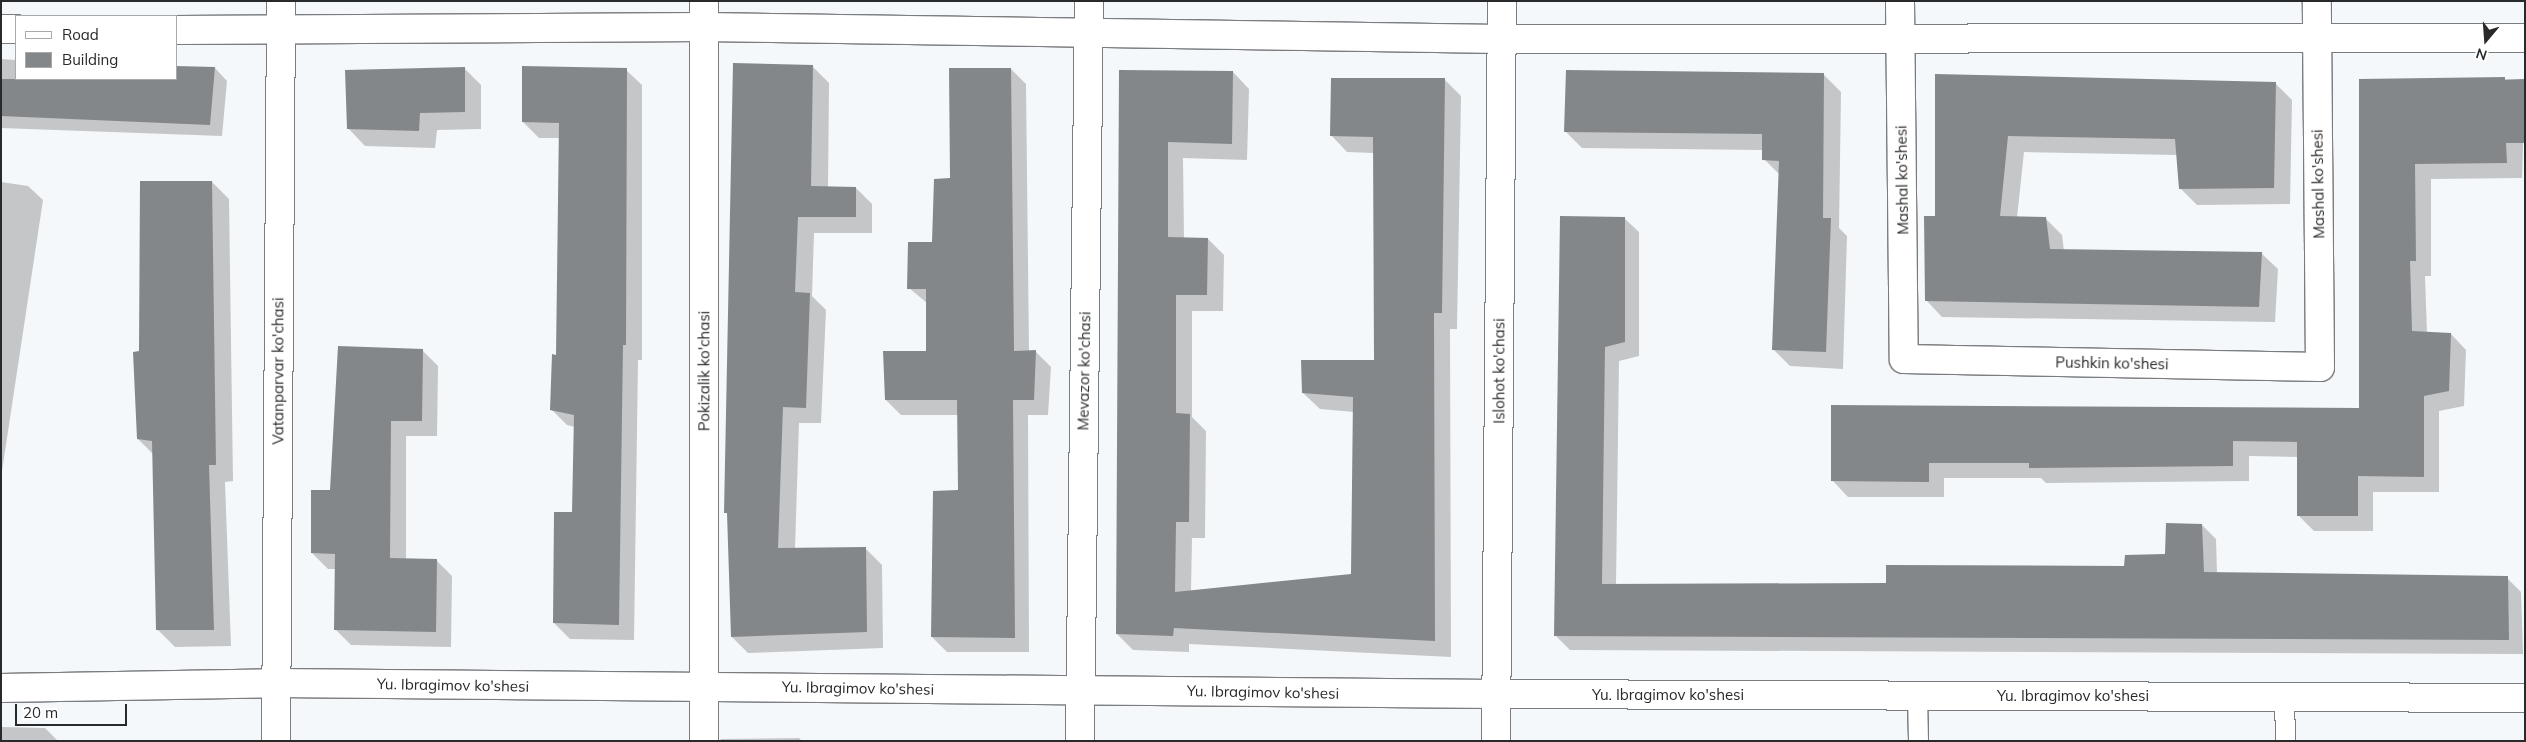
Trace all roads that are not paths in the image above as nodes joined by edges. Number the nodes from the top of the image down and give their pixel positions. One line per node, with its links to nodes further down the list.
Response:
1 (281, 1): 10 (street, Vatanparvar ko'chasi)
2 (1089, 1): 11 (street, Mevazor ko'chasi)
3 (1502, 1): 15 (street, Islohot ko'chasi)
4 (1900, 1): 12 (street, Mashal ko'shesi)
5 (2317, 1): 13 (street, Mashal ko'shesi)
6 (704, 14): 10 (street); 11 (street); 19 (street, Pokizalik ko'chasi)
7 (1, 29): 8 (street)
8 (15, 29)
9 (178, 30): 10 (street)
10 (281, 32): 18 (street, Vatanparvar ko'chasi)
11 (1088, 32): 15 (street); 21 (street, Mevazor ko'chasi)
12 (1900, 38): 13 (street); 15 (street); 16 (street, Mashal ko'shesi)
13 (2317, 38): 14 (street); 17 (street, Mashal ko'shesi)
14 (2525, 38)
15 (1501, 39): 22 (street, Islohot ko'chasi)
16 (1904, 359): 17 (street, Pushkin ko'shesi)
17 (2320, 367)
18 (276, 683): 19 (street, Yu. Ibragimov ko'shesi); 20 (street, Yu. Ibragimov ko'shesi); 26 (street, Vatanparvar ko'chasi)
19 (704, 687): 21 (street, Yu. Ibragimov ko'shesi); 27 (street, Pokizalik ko'chasi)
20 (1, 688)
21 (1081, 690): 22 (street, Yu. Ibragimov ko'shesi); 28 (street, Mevazor ko'chasi)
22 (1496, 694): 23 (street, Yu. Ibragimov ko'shesi); 29 (street, Islohot ko'chasi)
23 (1917, 696): 24 (street, Yu. Ibragimov ko'shesi); 30 (lane)
24 (2284, 698): 25 (street, Yu. Ibragimov ko'shesi); 31 (lane)
25 (2525, 698)
26 (276, 741)
27 (704, 741)
28 (1080, 741)
29 (1496, 741)
30 (1918, 741)
31 (2285, 741)

